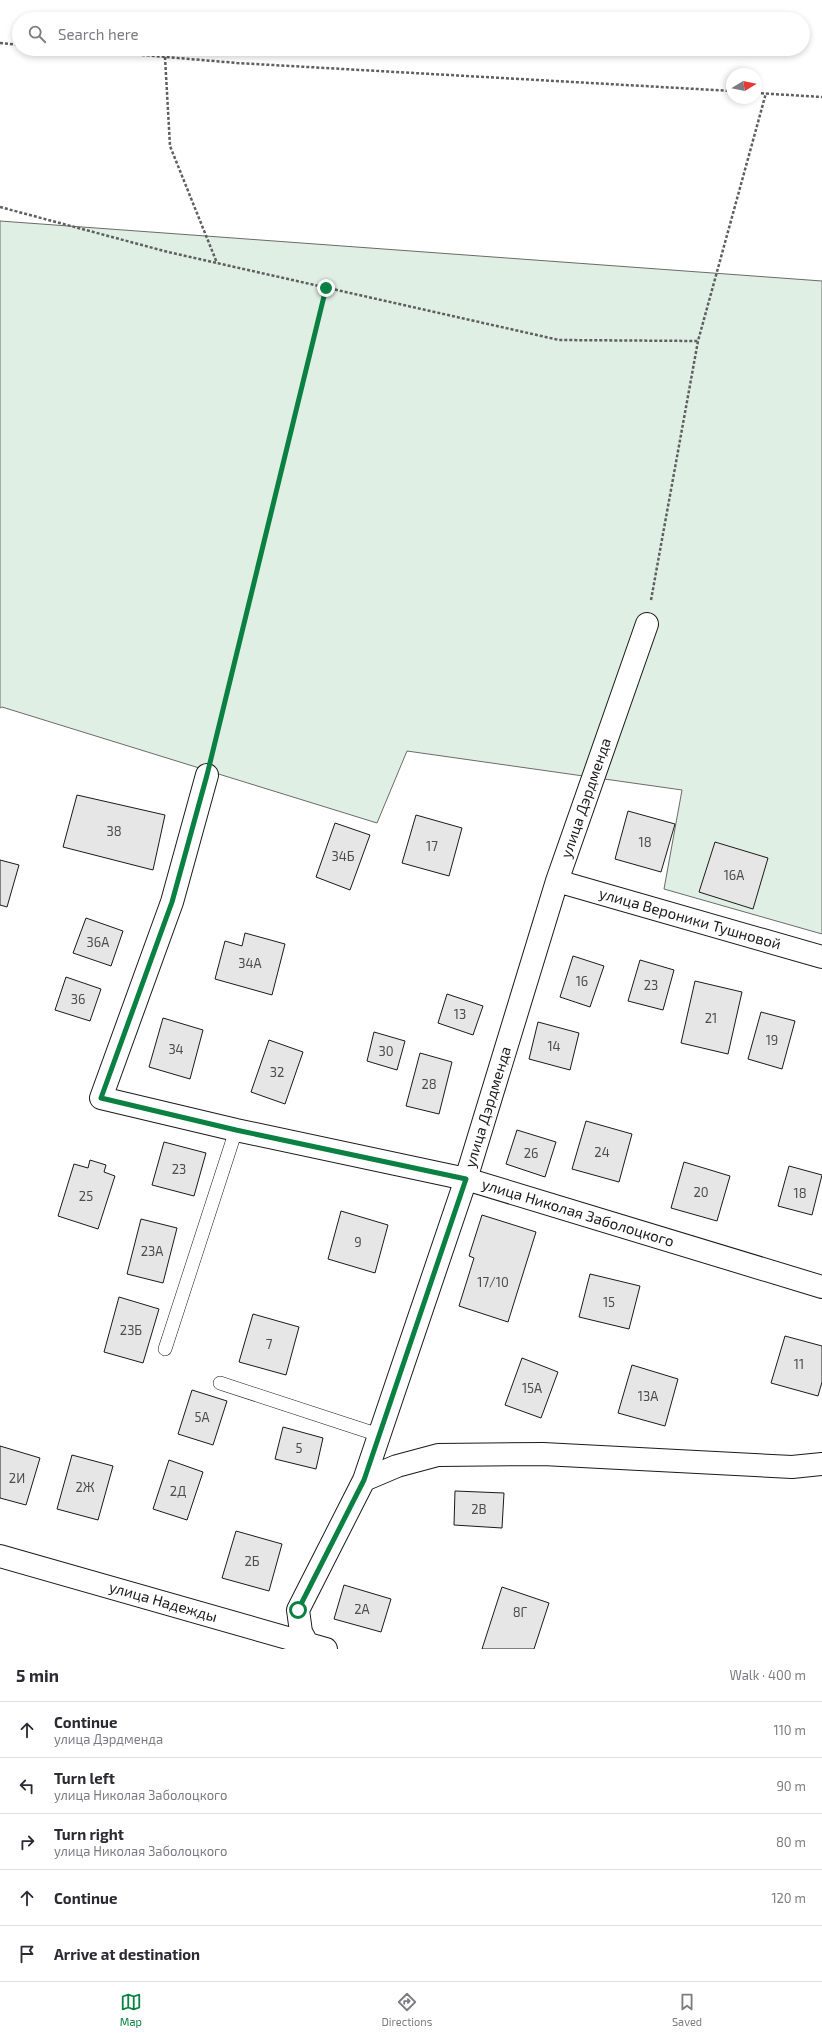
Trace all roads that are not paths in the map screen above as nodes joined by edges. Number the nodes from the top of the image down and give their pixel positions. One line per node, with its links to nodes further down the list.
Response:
1 (647, 624): 3 (street, улица Дэрдменда)
2 (207, 775): 5 (street, улица Николая Заболоцкого)
3 (557, 881): 4 (street, улица Вероники Тушновой); 6 (street, улица Дэрдменда)
4 (822, 957)
5 (236, 1130): 6 (street, улица Николая Заболоцкого); 8 (lane)
6 (466, 1179): 7 (street, улица Николая Заболоцкого); 10 (street, улица Дэрдменда)
7 (822, 1286)
8 (165, 1349)
9 (220, 1383): 10 (lane)
10 (379, 1436): 12 (street, улица Дэрдменда)
11 (822, 1464): 12 (street)
12 (364, 1480): 14 (street, улица Дэрдменда)
13 (0, 1556): 14 (street, улица Надежды)
14 (313, 1647)

